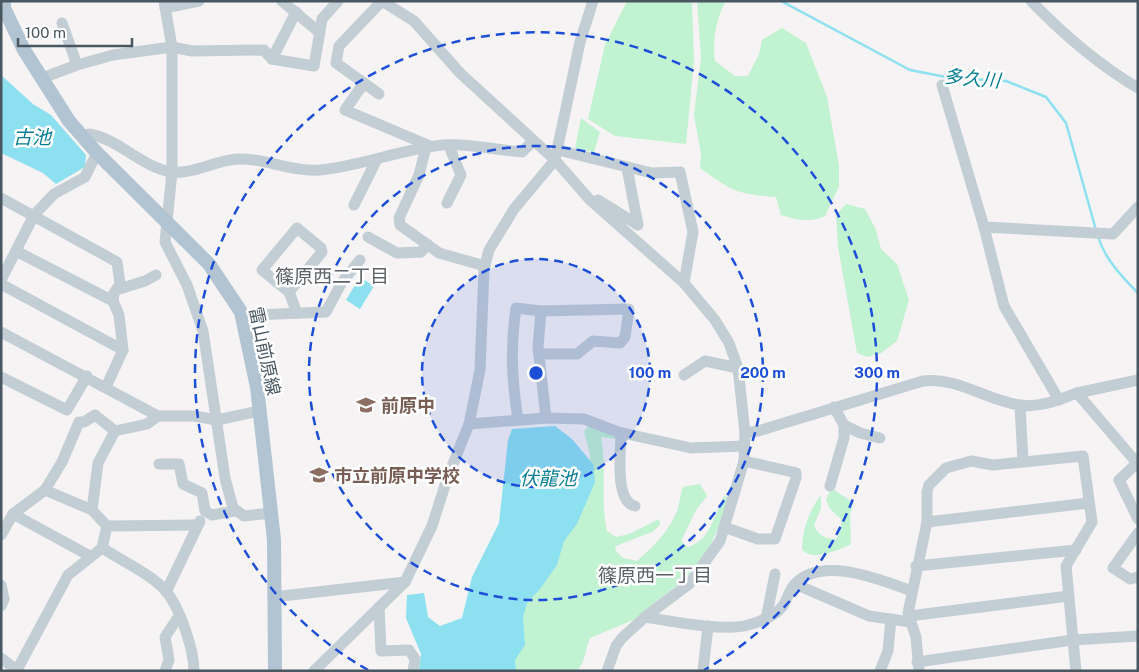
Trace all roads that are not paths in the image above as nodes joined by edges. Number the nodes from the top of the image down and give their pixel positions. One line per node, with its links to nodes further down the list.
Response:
1 (199, 1): 7 (street)
2 (282, 1): 9 (street)
3 (338, 1): 11 (street)
4 (382, 1): 16 (street); 21 (street)
5 (593, 1): 25 (street)
6 (1031, 1): 18 (street)
7 (165, 5): 12 (street)
8 (3, 6): 15 (main road, 雷山前原線)
9 (296, 12): 11 (street); 13 (street)
10 (62, 23): 14 (street)
11 (320, 34): 13 (street)
12 (172, 47): 13 (street); 14 (street); 28 (street)
13 (272, 58)
14 (77, 65): 15 (street)
15 (42, 78): 20 (main road, 雷山前原線)
16 (364, 83): 19 (street); 23 (street)
17 (942, 85): 36 (street)
18 (1138, 88)
19 (379, 94)
20 (84, 139): 24 (main road, 雷山前原線); 28 (street)
21 (533, 141): 22 (street); 25 (street)
22 (452, 145): 23 (street); 32 (street)
23 (429, 147): 26 (street); 38 (street)
24 (97, 153): 34 (street); 35 (main road, 雷山前原線)
25 (556, 155): 27 (street); 30 (street); 41 (street)
26 (380, 158): 28 (street); 31 (street)
27 (628, 168): 30 (street); 44 (street)
28 (172, 172): 35 (street)
29 (1, 198): 34 (street)
30 (590, 200): 44 (street)
31 (358, 203)
32 (447, 204)
33 (1138, 207): 36 (street)
34 (34, 215): 39 (street); 46 (street)
35 (166, 219): 49 (main road, 雷山前原線); 66 (street)
36 (984, 227): 60 (street)
37 (368, 237): 38 (street)
38 (427, 244): 41 (street)
39 (16, 251): 43 (street); 46 (street)
40 (360, 260): 48 (street)
41 (485, 266): 68 (street)
42 (156, 275): 46 (street)
43 (1, 282): 51 (street)
44 (684, 283): 53 (street)
45 (289, 292): 45 (street); 48 (street)
46 (114, 296): 51 (street)
47 (541, 311): 52 (street); 52 (street); 67 (street)
48 (297, 313): 49 (street)
49 (242, 318): 63 (main road, 雷山前原線)
50 (1, 332): 55 (street)
51 (123, 350): 58 (street)
52 (539, 354): 65 (street)
53 (738, 368): 54 (street); 72 (street)
54 (684, 375)
55 (87, 376): 56 (street); 58 (street)
56 (1, 377)
57 (1138, 380): 59 (street)
58 (106, 386): 64 (street)
59 (1077, 393): 60 (street); 87 (street)
60 (1059, 400): 61 (street)
61 (1020, 406): 62 (street); 76 (street)
62 (834, 407): 69 (street); 72 (street)
63 (259, 411): 66 (street); 85 (main road, 雷山前原線)
64 (158, 416): 66 (street); 70 (street)
65 (546, 418): 67 (street); 71 (street)
66 (217, 420): 83 (street)
67 (518, 420): 68 (street)
68 (469, 424): 100 (street)
69 (844, 425): 73 (street); 78 (street)
70 (114, 431): 79 (street); 82 (street)
71 (621, 433): 74 (street); 81 (street)
72 (745, 433): 74 (street)
73 (880, 438)
74 (744, 446): 75 (street)
75 (744, 461): 91 (street); 91 (street)
76 (1023, 461): 80 (street); 88 (street)
77 (159, 464): 84 (street)
78 (830, 486)
79 (45, 490): 82 (street); 86 (street)
80 (1090, 503): 88 (street); 95 (street)
81 (635, 506)
82 (92, 510): 90 (street)
83 (235, 510): 84 (street); 85 (street)
84 (205, 511): 89 (street)
85 (271, 512): 106 (main road, 雷山前原線)
86 (14, 514): 93 (street); 96 (street)
87 (1138, 519)
88 (926, 522): 97 (street)
89 (198, 525): 90 (street); 104 (street)
90 (107, 526): 94 (street)
91 (724, 527): 110 (street)
92 (1138, 533): 99 (street)
93 (1, 535)
94 (102, 548): 96 (street); 104 (street)
95 (1076, 550): 97 (street); 105 (street)
96 (90, 556): 119 (street)
97 (916, 566): 103 (street)
98 (774, 574): 111 (street)
99 (1138, 578)
100 (405, 582): 106 (street); 108 (street)
101 (795, 584): 103 (street); 111 (street); 112 (street)
102 (1, 585): 107 (street)
103 (912, 591): 113 (street)
104 (166, 592): 109 (street)
105 (1069, 596): 113 (street); 116 (street)
106 (273, 597): 122 (main road, 雷山前原線)
107 (1, 606)
108 (379, 607): 123 (street); 124 (street)
109 (179, 616): 120 (street); 121 (street)
110 (645, 617): 114 (street); 125 (street)
111 (766, 619): 114 (street)
112 (891, 619): 113 (street); 127 (street)
113 (910, 619): 118 (street)
114 (708, 626): 126 (street)
115 (1138, 636): 116 (street)
116 (1073, 640): 118 (street); 128 (street)
117 (1, 658): 119 (street)
118 (918, 666)
119 (17, 670)
120 (165, 671)
121 (194, 671)
122 (275, 671)
123 (314, 671)
124 (413, 671)
125 (607, 671)
126 (703, 671)
127 (880, 671)
128 (1076, 671)

